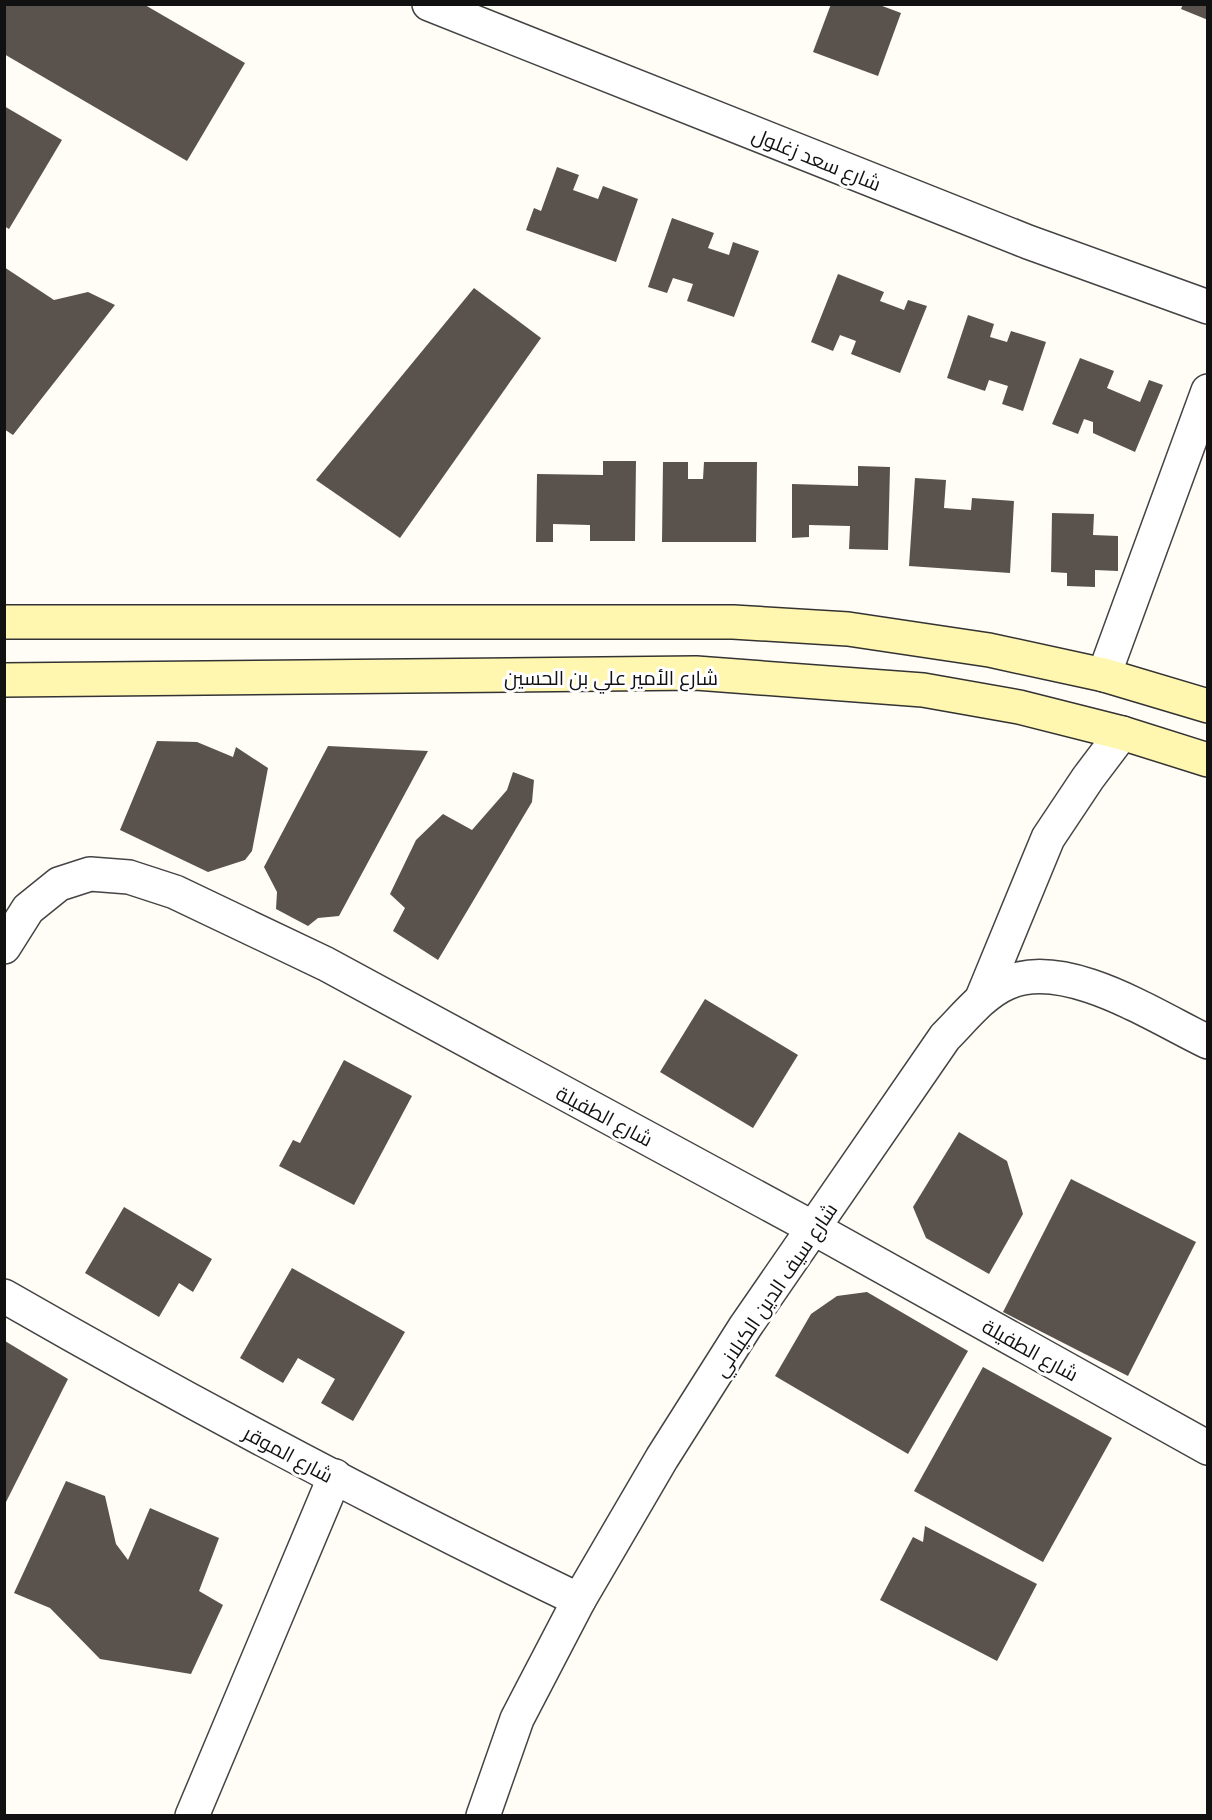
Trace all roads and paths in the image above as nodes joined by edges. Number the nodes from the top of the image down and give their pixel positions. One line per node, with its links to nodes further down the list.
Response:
1 (429, 4): 2 (street, شارع سعد زغلول)
2 (1208, 307)
3 (1208, 391): 5 (street)
4 (4, 622): 5 (main road)
5 (1104, 675): 7 (main road)
6 (4, 680): 8 (main road, شارع الأمير علي بن الحسين)
7 (1208, 706)
8 (1122, 733): 9 (main road, شارع الأمير علي بن الحسين); 11 (street)
9 (1208, 760)
10 (4, 947): 13 (street, شارع الطفيلة)
11 (982, 998): 12 (street, شارع سيف الدين الكيلاني); 13 (street, شارع سيف الدين الكيلاني)
12 (1208, 1042)
13 (815, 1228): 15 (street, شارع الطفيلة); 17 (street, شارع سيف الدين الكيلاني)
14 (4, 1296): 16 (street, شارع الموقر)
15 (1208, 1448)
16 (335, 1476): 17 (street, شارع الموقر); 18 (street)
17 (579, 1600): 19 (street, شارع سيف الدين الكيلاني)
18 (192, 1815)
19 (483, 1815)

